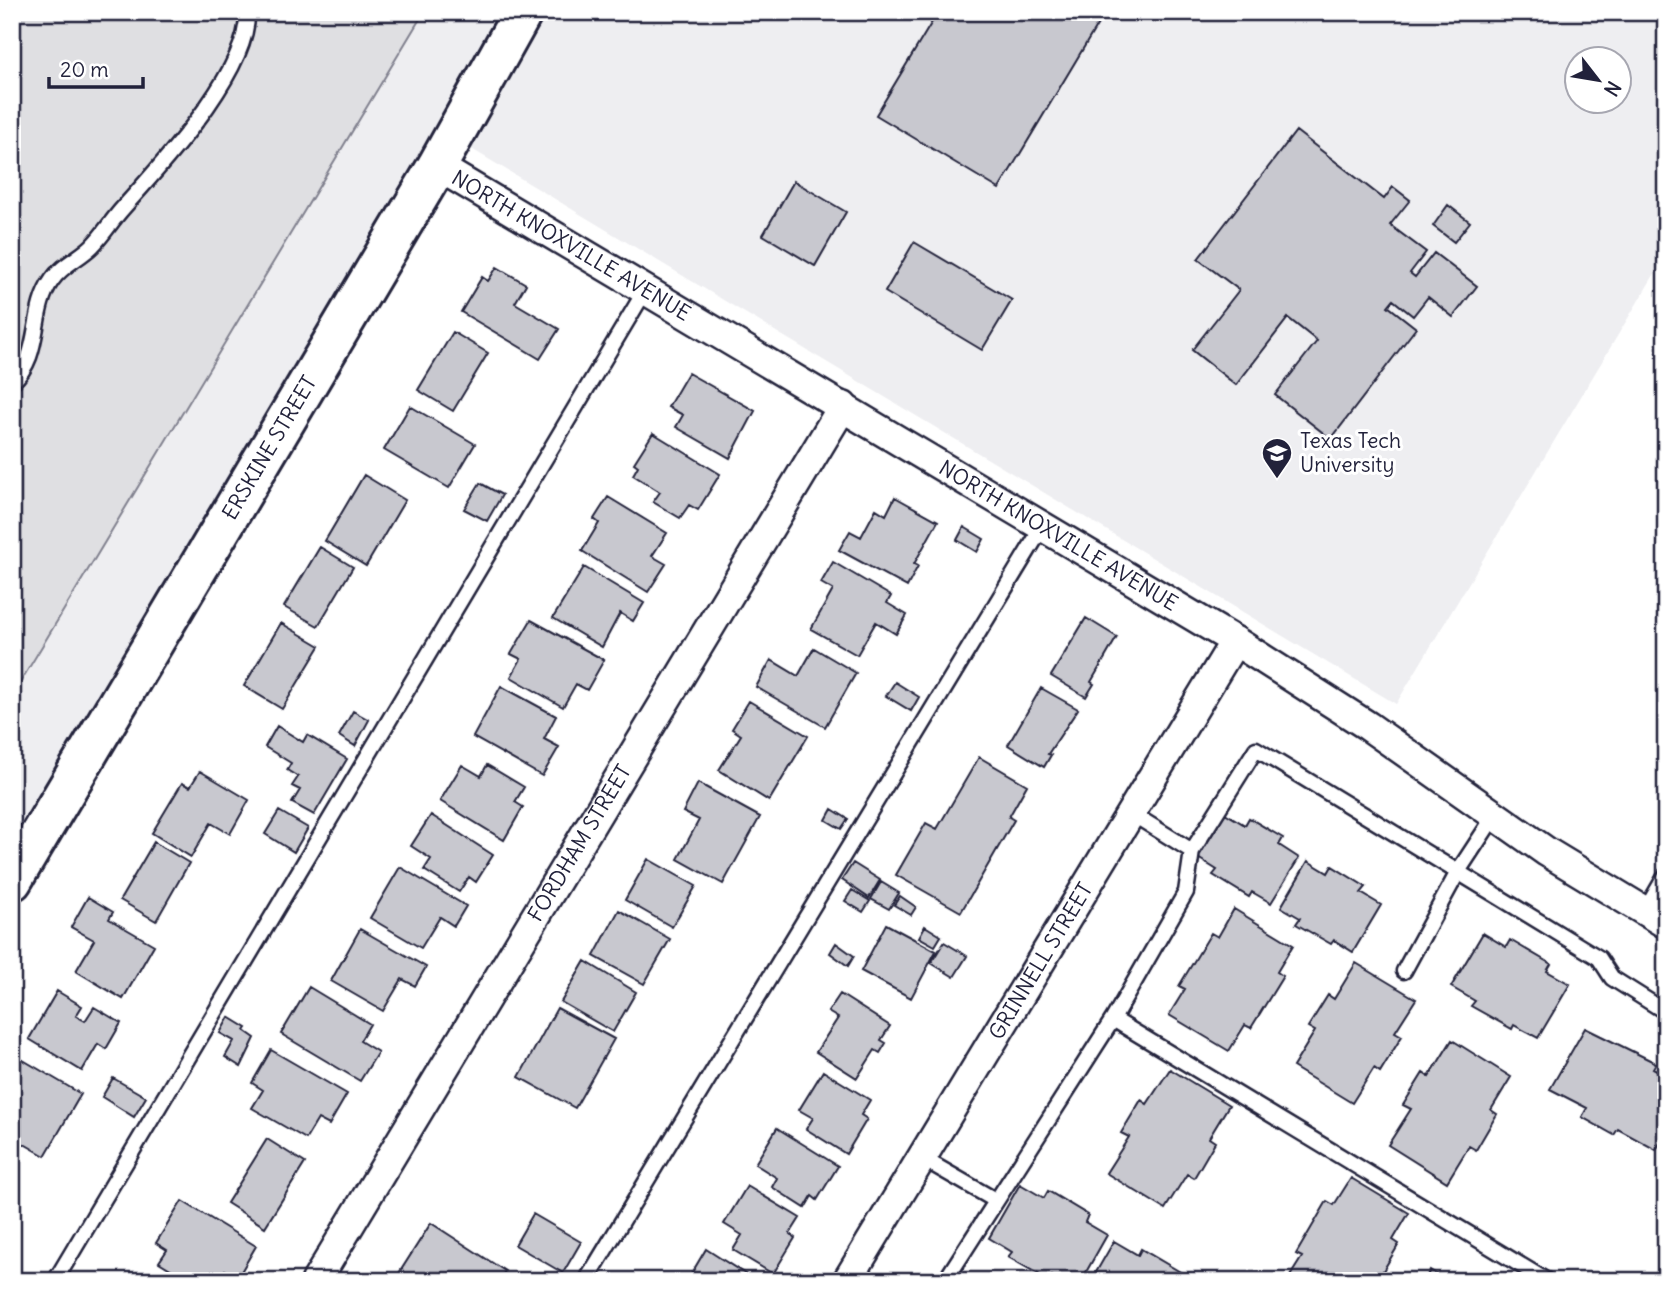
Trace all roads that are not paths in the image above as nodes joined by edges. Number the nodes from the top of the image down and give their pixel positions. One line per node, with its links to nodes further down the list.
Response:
1 (247, 12): 5 (lane)
2 (523, 12): 3 (main road, ERSKINE STREET)
3 (437, 166): 4 (street, NORTH KNOXVILLE AVENUE); 14 (main road, ERSKINE STREET)
4 (646, 289): 6 (street, NORTH KNOXVILLE AVENUE); 21 (lane)
5 (12, 382)
6 (843, 406): 7 (street, NORTH KNOXVILLE AVENUE); 22 (street, FORDHAM STREET)
7 (1043, 526): 8 (street, NORTH KNOXVILLE AVENUE); 23 (lane)
8 (1235, 641): 9 (street, GRINNELL STREET); 10 (street, NORTH KNOXVILLE AVENUE)
9 (1131, 813): 11 (lane); 19 (street, GRINNELL STREET)
10 (1495, 815): 12 (lane); 15 (street, NORTH KNOXVILLE AVENUE)
11 (1192, 851): 12 (lane); 18 (lane)
12 (1459, 870): 16 (lane); 17 (lane)
13 (1666, 875): 15 (lane)
14 (12, 881)
15 (1655, 917)
16 (1404, 971)
17 (1666, 1012)
18 (1113, 1018): 20 (lane); 26 (lane)
19 (922, 1158): 20 (lane); 24 (street, GRINNELL STREET)
20 (995, 1200): 25 (lane)
21 (55, 1281)
22 (316, 1281)
23 (586, 1281)
24 (847, 1281)
25 (946, 1281)
26 (1547, 1281)

